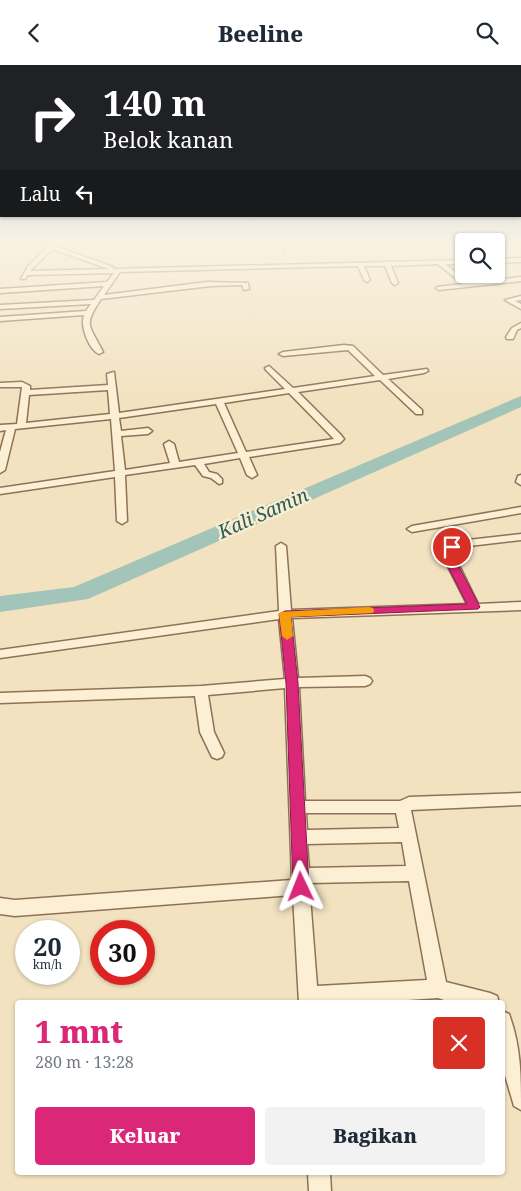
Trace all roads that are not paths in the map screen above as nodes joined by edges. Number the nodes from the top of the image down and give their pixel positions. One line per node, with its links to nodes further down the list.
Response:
1 (101, 295): 4 (street)
2 (131, 295): 4 (street)
3 (521, 298): 6 (street)
4 (98, 299): 5 (street); 7 (street)
5 (0, 307)
6 (521, 307)
7 (88, 313): 8 (street); 11 (street)
8 (0, 319)
9 (521, 325): 10 (street)
10 (510, 337)
11 (99, 353)
12 (283, 354): 16 (street)
13 (269, 368): 19 (street)
14 (424, 371): 16 (street)
15 (111, 374): 18 (street)
16 (382, 377): 19 (street); 22 (street)
17 (0, 385): 20 (street)
18 (113, 387): 20 (street); 23 (street)
19 (292, 390): 21 (street); 29 (street)
20 (25, 393): 24 (street)
21 (219, 401): 23 (street); 29 (street)
22 (419, 412)
23 (116, 417): 24 (street); 27 (street)
24 (16, 427): 25 (street); 32 (street)
25 (0, 428)
26 (148, 431): 27 (street)
27 (117, 434): 33 (street)
28 (169, 444): 31 (street)
29 (243, 456): 30 (street); 34 (street)
30 (198, 462): 31 (street); 36 (street)
31 (175, 465): 33 (street)
32 (0, 470)
33 (120, 472): 38 (street); 40 (street)
34 (252, 475)
35 (521, 477): 37 (street)
36 (219, 481)
37 (521, 482)
38 (0, 491)
39 (521, 510): 41 (street)
40 (122, 521)
41 (412, 529)
42 (521, 537): 45 (street)
43 (281, 546): 46 (street)
44 (521, 606): 45 (street)
45 (474, 607): 46 (street)
46 (285, 614): 47 (street); 49 (street)
47 (0, 654)
48 (365, 681): 49 (street)
49 (292, 683): 50 (street); 54 (street)
50 (202, 691): 51 (street); 52 (street)
51 (0, 698)
52 (217, 753)
53 (521, 799): 55 (street)
54 (299, 807): 55 (street); 57 (street)
55 (404, 807): 56 (street)
56 (409, 835): 57 (street); 58 (street)
57 (299, 837): 59 (street)
58 (416, 873): 59 (street); 61 (street)
59 (301, 881): 60 (street); 62 (street)
60 (0, 907)
61 (438, 989): 62 (street); 63 (street)
62 (308, 999)
63 (479, 1000)
64 (505, 1033): 65 (street)
65 (521, 1099)
66 (318, 1175): 67 (street)
67 (320, 1191)

